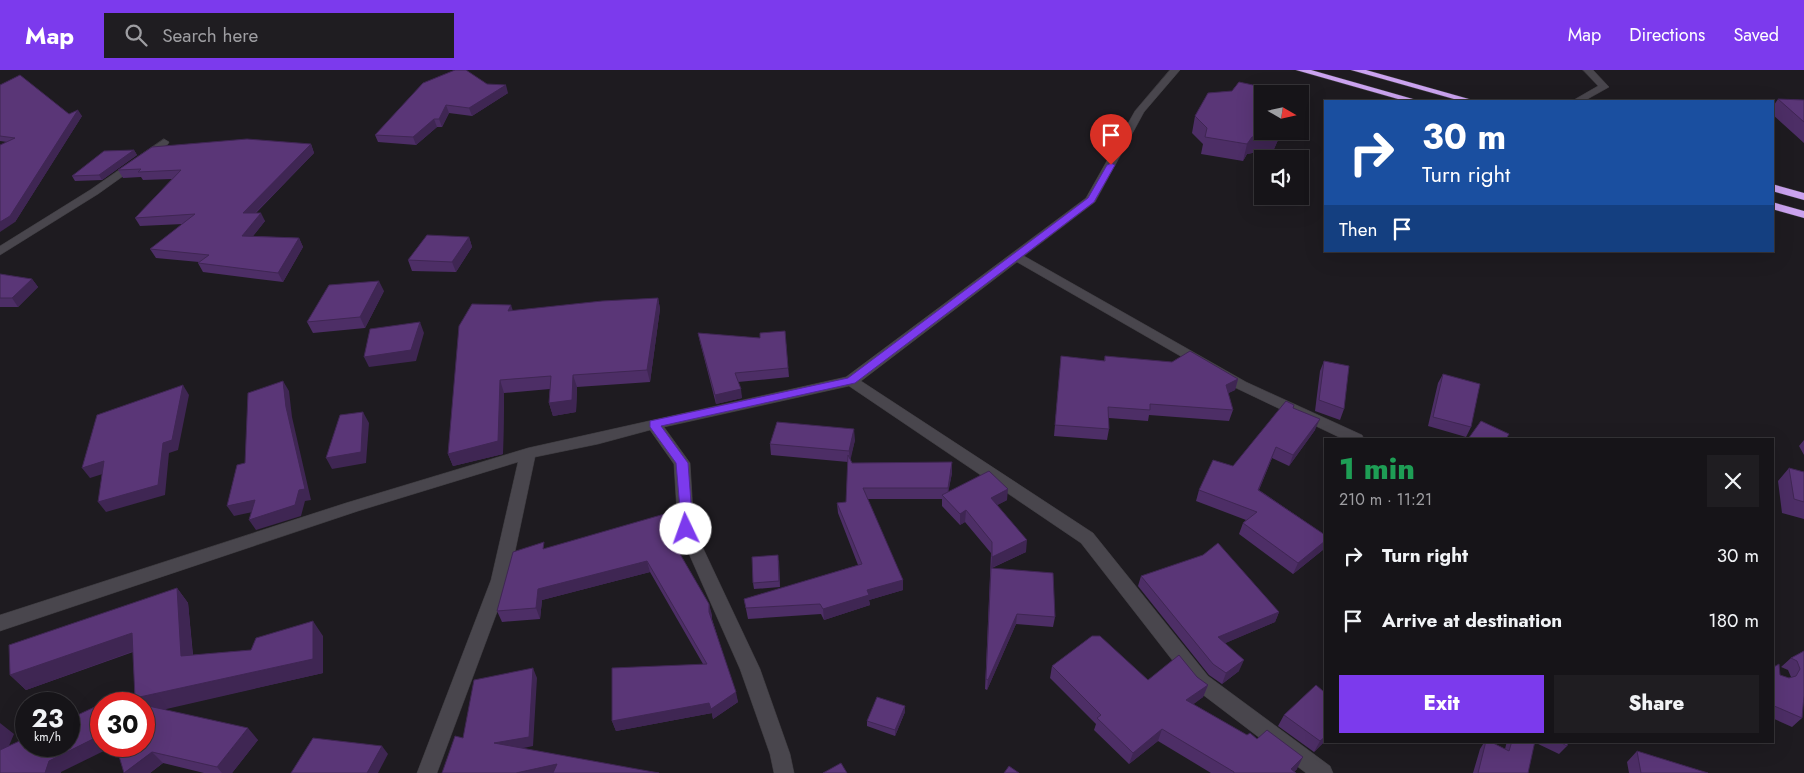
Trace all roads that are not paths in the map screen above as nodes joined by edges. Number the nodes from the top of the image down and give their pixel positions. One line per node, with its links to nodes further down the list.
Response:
1 (1175, 70): 14 (street)
2 (1301, 70): 5 (highway)
3 (1356, 70): 6 (highway)
4 (1588, 70): 7 (street)
5 (1411, 100)
6 (1466, 100)
7 (1580, 100)
8 (164, 142): 13 (street)
9 (1774, 188): 10 (highway)
10 (1804, 197)
11 (1774, 206): 12 (highway)
12 (1804, 215)
13 (0, 251)
14 (1017, 257): 15 (street); 17 (street)
15 (851, 381): 16 (street); 22 (street)
16 (654, 424): 18 (street); 21 (street)
17 (1354, 438)
18 (528, 452): 19 (street); 20 (street)
19 (0, 624)
20 (427, 773)
21 (784, 773)
22 (1324, 773)

